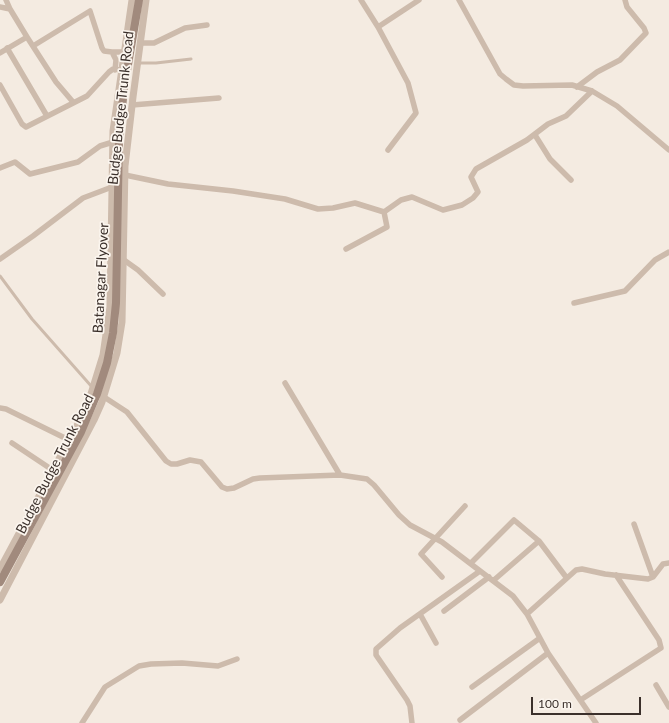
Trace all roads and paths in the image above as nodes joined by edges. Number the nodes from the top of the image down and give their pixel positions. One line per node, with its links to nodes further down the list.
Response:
1 (6, 0): 10 (street)
2 (132, 0): 18 (street, Budge Budge Trunk Road)
3 (138, 0): 68 (main road, Batanagar Flyover, bridge)
4 (146, 0): 14 (street, Budge Budge Trunk Road)
5 (361, 0): 12 (street)
6 (419, 0): 12 (street)
7 (459, 0): 25 (street)
8 (625, 0): 25 (street)
9 (0, 7): 10 (street)
10 (10, 9): 13 (street)
11 (207, 25): 14 (street)
12 (378, 27): 33 (street)
13 (27, 37): 15 (street); 16 (street)
14 (141, 43): 21 (street, Budge Budge Trunk Road)
15 (33, 46): 17 (street); 28 (street)
16 (7, 48): 19 (street); 30 (street)
17 (112, 52): 18 (street); 22 (street)
18 (124, 52): 22 (street, Budge Budge Trunk Road)
19 (0, 53)
20 (191, 59): 21 (lane)
21 (138, 63): 23 (street, Budge Budge Trunk Road)
22 (118, 70): 23 (lane); 28 (street); 32 (street, Budge Budge Trunk Road)
23 (136, 71): 29 (street, Budge Budge Trunk Road)
24 (0, 85): 30 (street)
25 (577, 87): 26 (street)
26 (592, 91): 31 (street); 34 (street)
27 (219, 98): 29 (street)
28 (73, 102): 30 (street)
29 (132, 105): 36 (street, Budge Budge Trunk Road)
30 (47, 116)
31 (535, 135): 37 (street); 39 (street)
32 (113, 142): 35 (street); 38 (street, Budge Budge Trunk Road)
33 (388, 150)
34 (669, 150)
35 (0, 168)
36 (125, 175): 39 (street); 43 (street, Budge Budge Trunk Road)
37 (571, 180)
38 (112, 187): 42 (street); 48 (street, Budge Budge Trunk Road)
39 (384, 212): 40 (street)
40 (346, 249)
41 (669, 252): 46 (street)
42 (0, 259)
43 (124, 260): 45 (street); 49 (street, Budge Budge Trunk Road)
44 (0, 276): 48 (lane)
45 (163, 294)
46 (574, 303)
47 (285, 383): 54 (street)
48 (93, 389): 49 (street); 51 (street, Budge Budge Trunk Road)
49 (104, 397): 54 (street); 69 (street, Budge Budge Trunk Road)
50 (0, 408): 51 (street)
51 (69, 440): 53 (street, Budge Budge Trunk Road)
52 (12, 443): 53 (street)
53 (54, 471): 61 (street, Budge Budge Trunk Road)
54 (340, 475): 57 (street)
55 (465, 506): 57 (street)
56 (634, 524): 66 (street)
57 (434, 539): 59 (street); 64 (street)
58 (540, 541): 59 (street); 65 (street); 67 (street)
59 (471, 563): 62 (street)
60 (669, 563): 66 (street)
61 (0, 569)
62 (480, 571): 67 (street); 71 (street)
63 (616, 575): 65 (street); 66 (street); 79 (street)
64 (442, 577)
65 (566, 577): 72 (street)
66 (653, 577)
67 (492, 579): 70 (street); 72 (street)
68 (0, 582)
69 (0, 600)
70 (444, 611)
71 (420, 614): 74 (street); 83 (street)
72 (527, 614): 73 (street)
73 (540, 638): 75 (street); 78 (street)
74 (436, 643)
75 (548, 653): 79 (street); 81 (street)
76 (237, 659): 82 (street)
77 (656, 685): 80 (street)
78 (472, 687)
79 (582, 699): 84 (street)
80 (669, 707)
81 (460, 720)
82 (82, 723)
83 (412, 723)
84 (596, 723)

